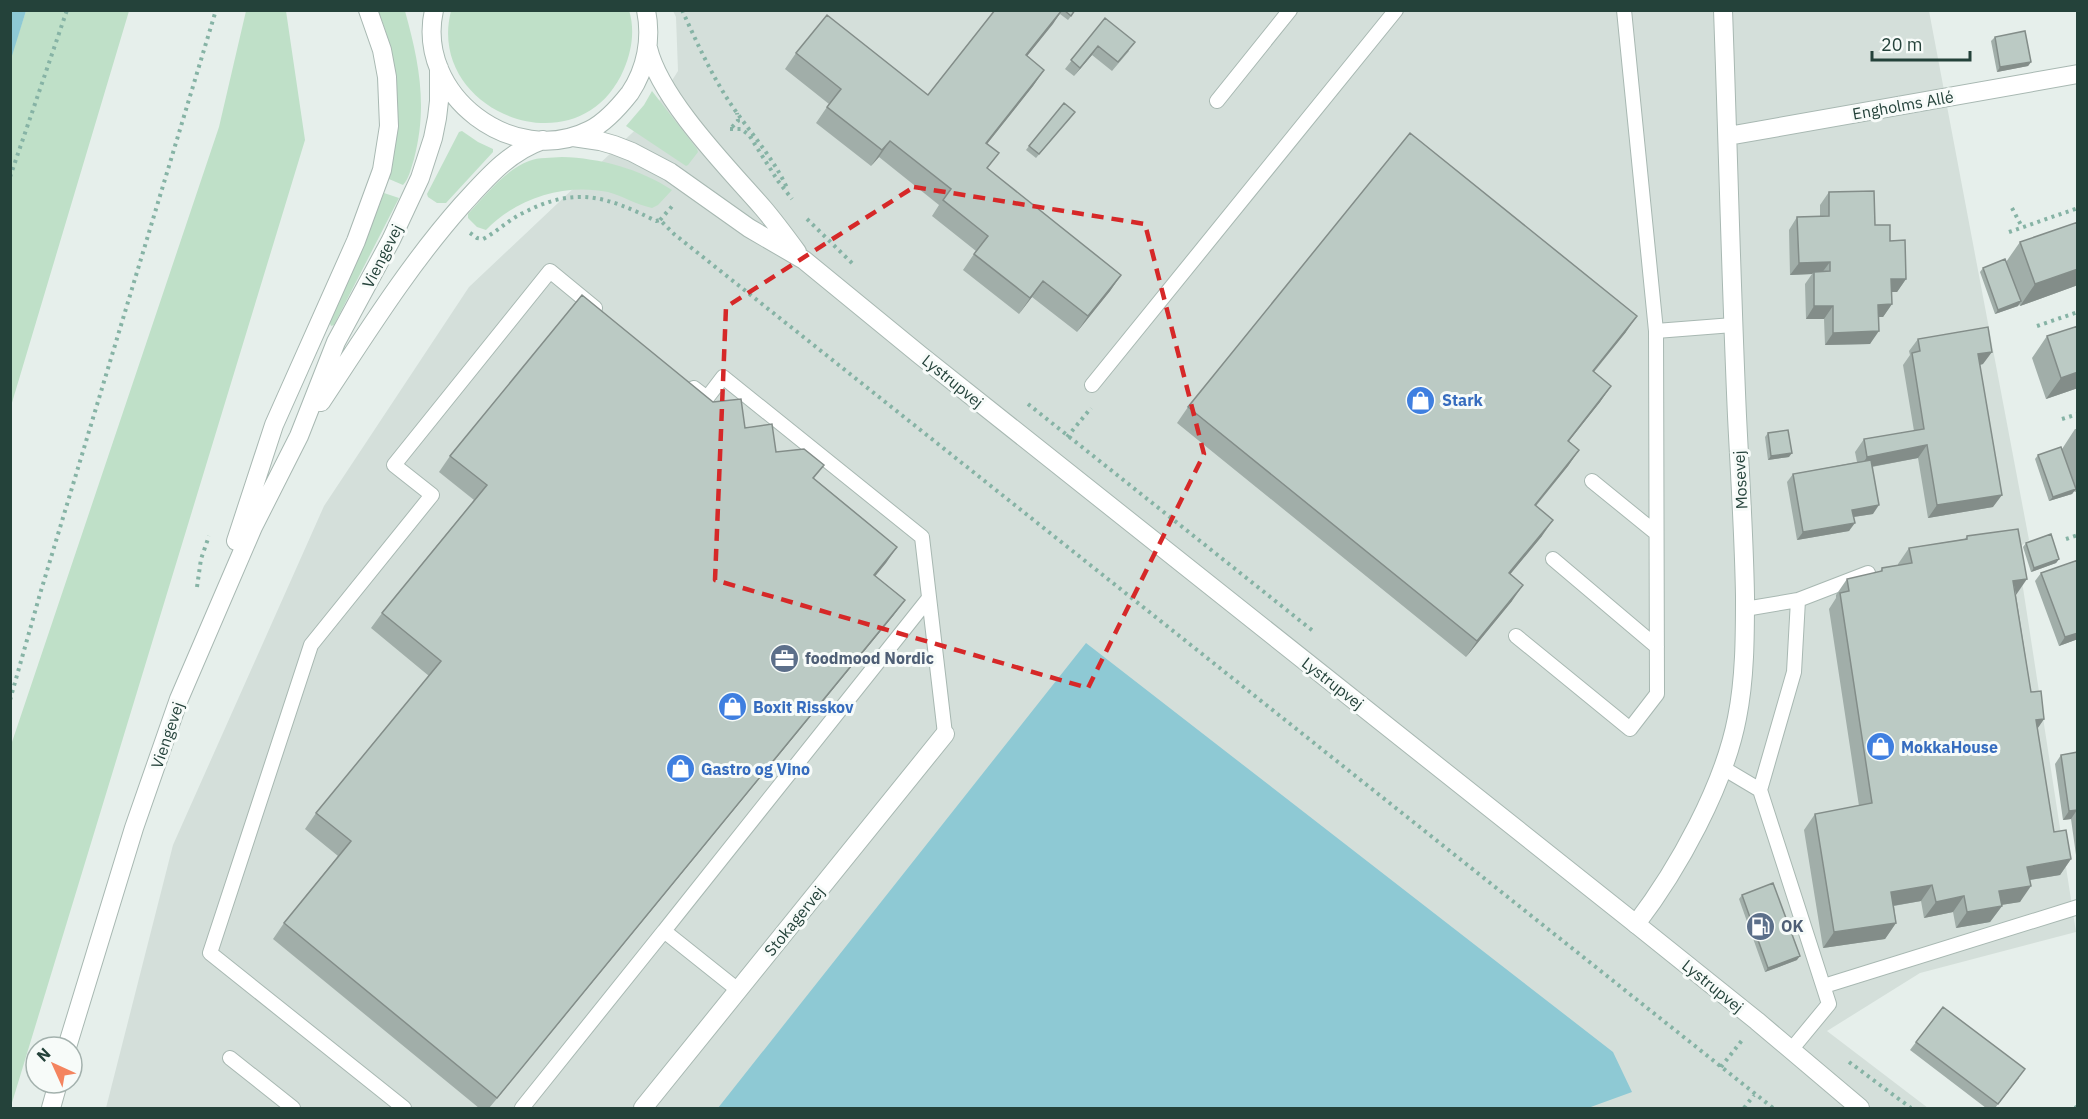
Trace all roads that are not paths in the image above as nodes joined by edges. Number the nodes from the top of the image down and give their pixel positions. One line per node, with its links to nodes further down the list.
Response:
1 (368, 10): 31 (street)
2 (425, 10): 9 (street)
3 (434, 10): 9 (street)
4 (645, 10): 10 (street)
5 (1290, 10): 13 (lane)
6 (1396, 10): 22 (lane)
7 (1624, 10): 20 (lane)
8 (1724, 10): 14 (street, Mosevej)
9 (432, 35): 11 (street)
10 (648, 46): 15 (street); 17 (street, Lystrupvej)
11 (439, 68): 16 (street); 23 (street, Viengevej)
12 (2078, 74): 14 (street, Engholms Allé)
13 (1217, 101)
14 (1728, 136): 19 (street, Mosevej)
15 (573, 137): 16 (street); 17 (street, Lystrupvej)
16 (543, 140): 23 (street, Viengevej)
17 (804, 260): 38 (street, Lystrupvej)
18 (606, 316): 46 (lane)
19 (1733, 325): 20 (lane); 30 (street, Mosevej)
20 (1656, 331): 25 (lane)
21 (679, 375): 28 (lane)
22 (1092, 385)
23 (299, 436): 31 (street, Viengevej)
24 (1592, 481): 25 (lane)
25 (1656, 533): 33 (lane)
26 (1553, 559): 33 (lane)
27 (1868, 573): 29 (lane)
28 (929, 598): 34 (lane); 39 (lane)
29 (1798, 600): 30 (lane); 36 (lane)
30 (1745, 609): 35 (street, Mosevej)
31 (209, 628): 42 (street, Viengevej)
32 (1516, 636): 33 (lane)
33 (1657, 647)
34 (945, 734): 41 (street, Stokagervej)
35 (1723, 768): 36 (lane); 38 (street, Mosevej)
36 (1760, 790): 40 (lane)
37 (2078, 907): 40 (lane)
38 (1635, 924): 43 (street, Lystrupvej)
39 (664, 931): 41 (lane); 47 (lane)
40 (1824, 986): 43 (lane)
41 (738, 990): 48 (street, Stokagervej)
42 (71, 1035)
43 (1791, 1050): 49 (street, Lystrupvej)
44 (230, 1058): 45 (lane)
45 (293, 1108)
46 (404, 1108)
47 (522, 1108)
48 (643, 1108)
49 (1860, 1108)

